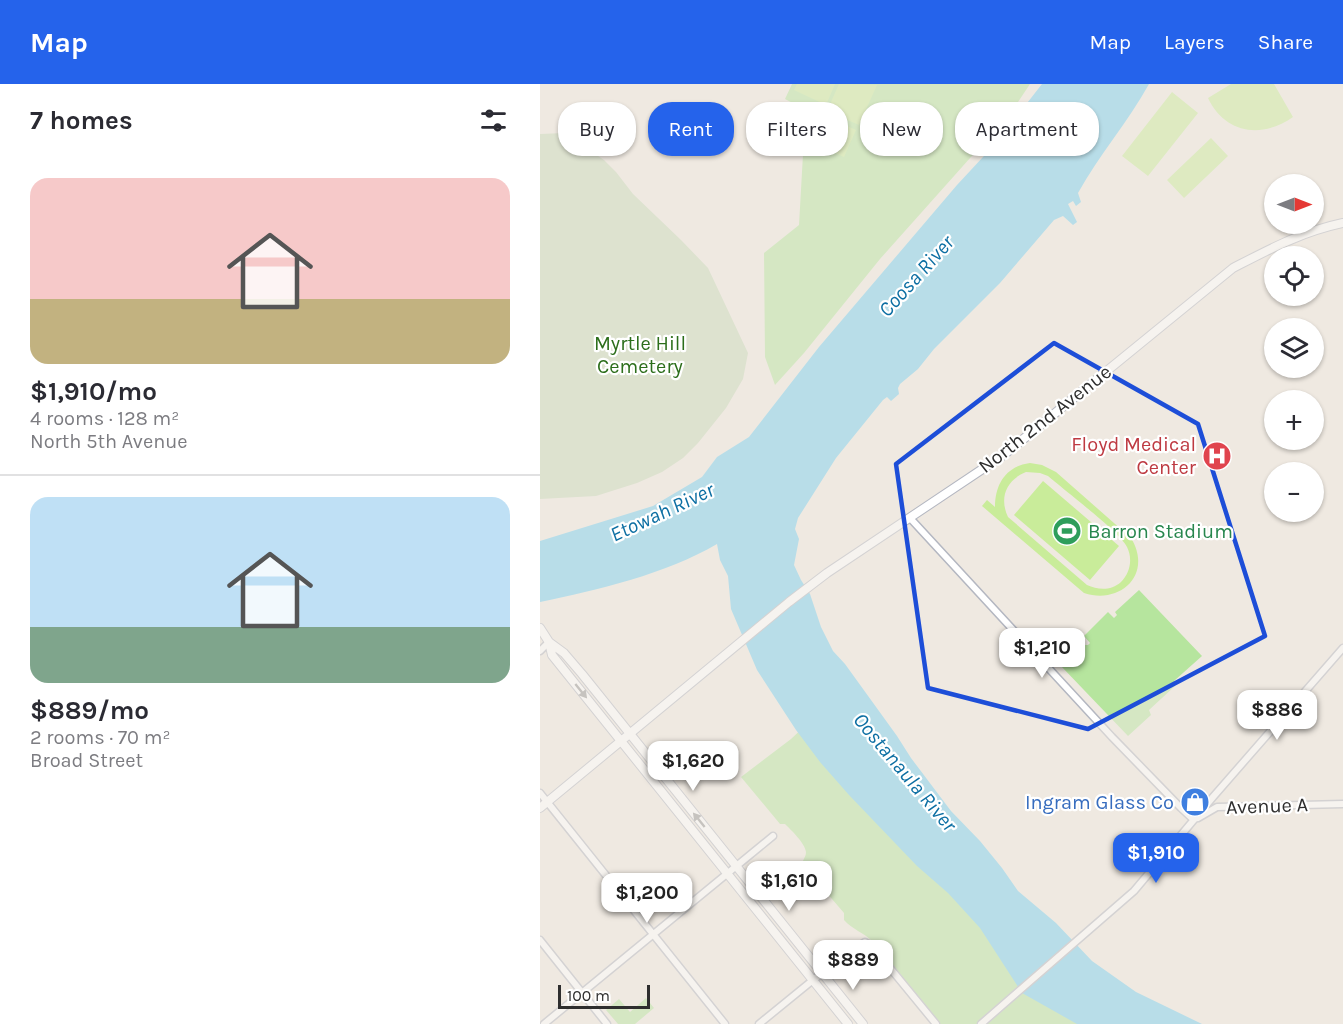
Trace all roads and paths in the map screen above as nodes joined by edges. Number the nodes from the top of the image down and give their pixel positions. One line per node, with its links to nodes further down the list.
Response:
1 (1343, 223): 2 (main road, North 2nd Avenue)
2 (910, 518): 7 (main road, North 2nd Avenue); 13 (street)
3 (540, 628): 4 (main road)
4 (549, 642): 6 (street); 7 (main road); 8 (main road, one-way to 8)
5 (1343, 648): 13 (street)
6 (540, 651)
7 (630, 734): 8 (main road, North 2nd Avenue); 15 (main road, one-way to 7)
8 (621, 741): 10 (main road, North 2nd Avenue); 16 (main road)
9 (540, 793): 10 (street)
10 (547, 802): 12 (main road, North 2nd Avenue); 17 (street)
11 (1343, 804): 13 (street, Avenue A)
12 (540, 808)
13 (1194, 820): 29 (street)
14 (773, 836): 15 (street)
15 (736, 866): 16 (street); 19 (main road)
16 (727, 873): 17 (street); 20 (main road)
17 (654, 934): 21 (street); 24 (street)
18 (540, 940): 21 (street)
19 (823, 974): 20 (street); 27 (main road); 28 (street)
20 (813, 980): 25 (street); 26 (main road)
21 (582, 993): 22 (street); 23 (street)
22 (544, 1024)
23 (607, 1024)
24 (724, 1024)
25 (759, 1024)
26 (848, 1024)
27 (863, 1024)
28 (936, 1024)
29 (981, 1024)

